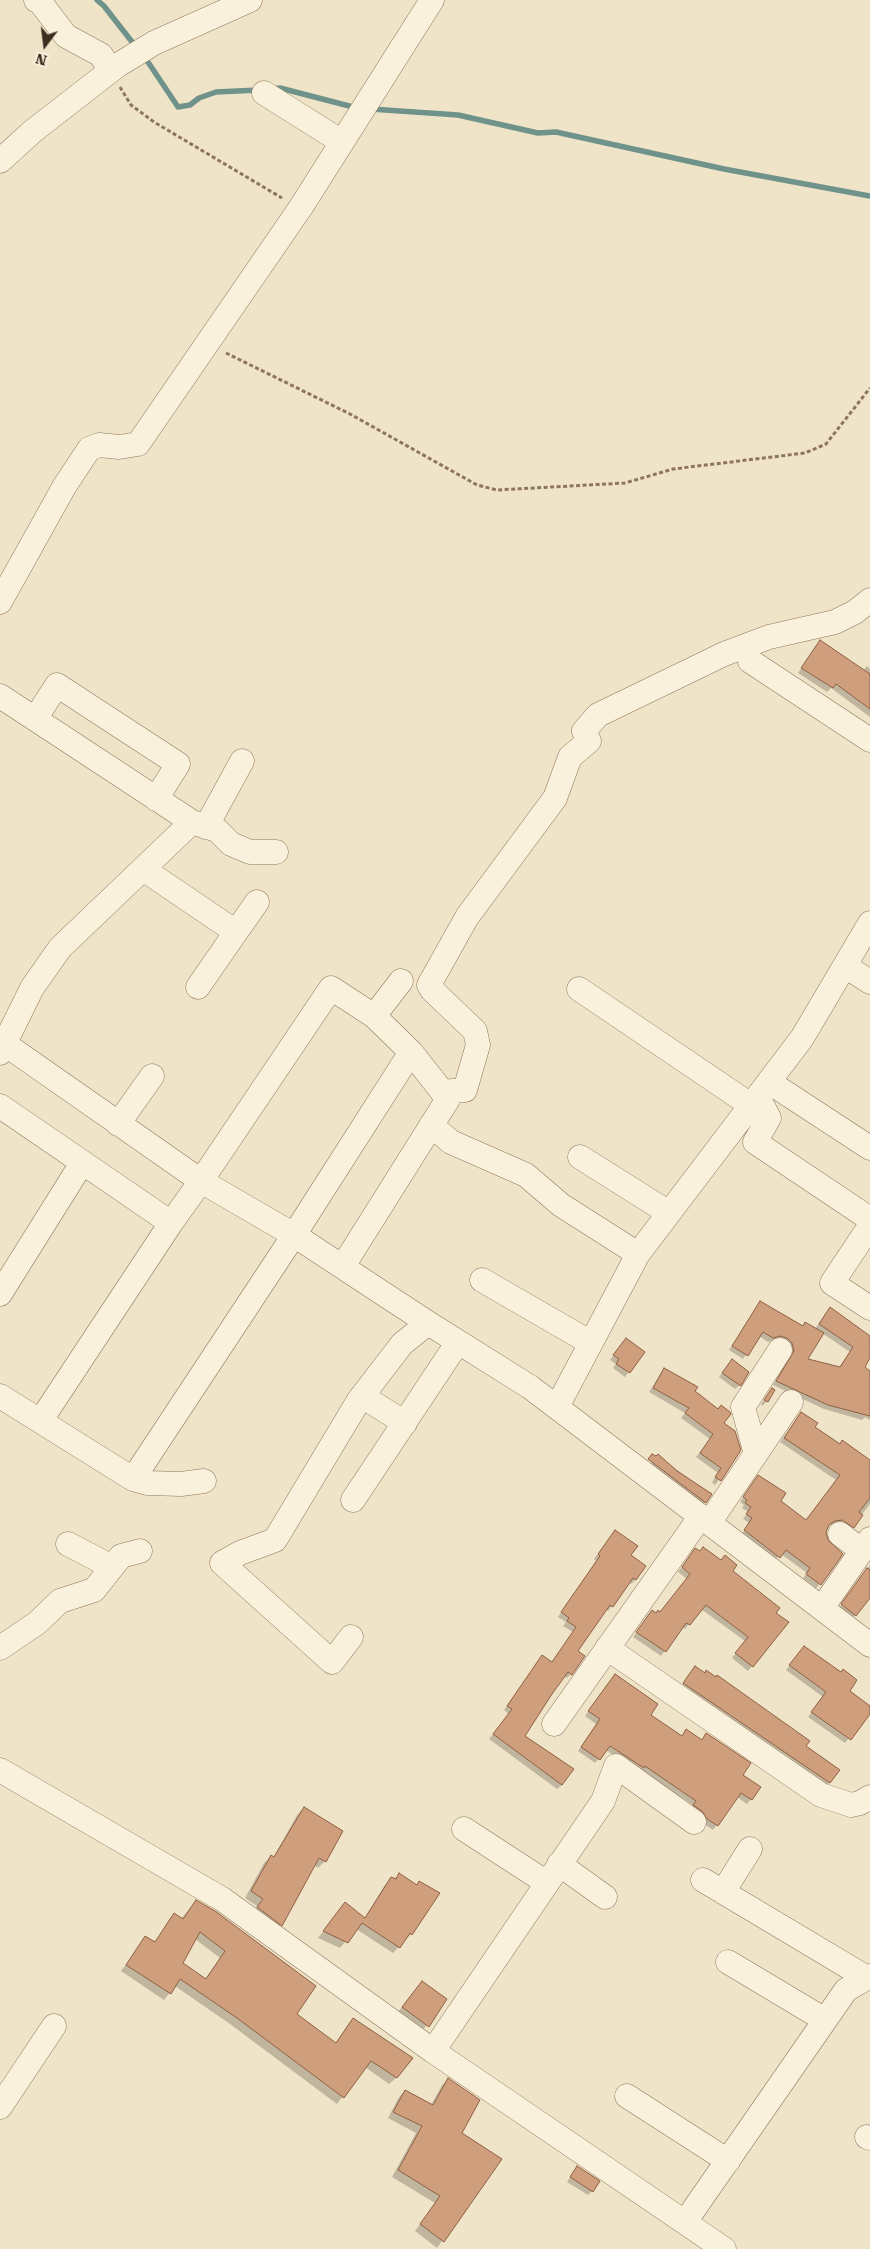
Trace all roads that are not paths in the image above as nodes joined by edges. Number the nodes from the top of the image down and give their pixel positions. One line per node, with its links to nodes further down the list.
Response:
1 (36, 0): 5 (street)
2 (250, 0): 4 (street)
3 (432, 0): 7 (street)
4 (226, 4): 5 (street)
5 (114, 68): 8 (street)
6 (264, 93): 7 (street)
7 (342, 142): 10 (street)
8 (0, 160)
9 (870, 600): 32 (street)
10 (0, 602)
11 (750, 661): 14 (street)
12 (0, 696): 13 (street)
13 (35, 719): 16 (street); 16 (street)
14 (870, 740)
15 (242, 761): 17 (street)
16 (156, 799): 17 (street)
17 (199, 824): 18 (street); 19 (street)
18 (276, 852)
19 (143, 869): 22 (street); 29 (street)
20 (257, 902): 22 (street)
21 (870, 923): 23 (street)
22 (236, 932): 26 (street)
23 (845, 966): 25 (street); 33 (street)
24 (401, 982): 28 (street)
25 (870, 982)
26 (198, 987)
27 (579, 989): 33 (street)
28 (374, 1016): 30 (street); 40 (street)
29 (2, 1049): 35 (street)
30 (411, 1052): 32 (street); 45 (street)
31 (152, 1076): 35 (street)
32 (442, 1092): 36 (street)
33 (760, 1095): 37 (street); 41 (street); 42 (street)
34 (2, 1112): 39 (street)
35 (118, 1124): 40 (street)
36 (431, 1125): 46 (street); 47 (street)
37 (870, 1148)
38 (580, 1157): 41 (street)
39 (82, 1163): 43 (street); 49 (street)
40 (201, 1182): 43 (street); 45 (street)
41 (669, 1213): 46 (street)
42 (870, 1218)
43 (171, 1222): 59 (street)
44 (870, 1226): 50 (street)
45 (294, 1235): 47 (street); 62 (street)
46 (638, 1254): 53 (street)
47 (343, 1266): 51 (street)
48 (482, 1280): 53 (street)
49 (0, 1294)
50 (870, 1308)
51 (428, 1323): 52 (street); 56 (street)
52 (458, 1342): 58 (street); 60 (street)
53 (591, 1343): 58 (street)
54 (780, 1350): 61 (street)
55 (0, 1396): 59 (street)
56 (362, 1396): 60 (street); 72 (street)
57 (791, 1402): 61 (street)
58 (557, 1407): 65 (street)
59 (41, 1420): 62 (street)
60 (404, 1423): 64 (street)
61 (756, 1454): 65 (street)
62 (132, 1479): 63 (street)
63 (204, 1481)
64 (354, 1500)
65 (705, 1520): 71 (street); 75 (street)
66 (840, 1534): 68 (street)
67 (68, 1544): 70 (street)
68 (866, 1544): 71 (street)
69 (140, 1551): 70 (street)
70 (112, 1567): 74 (street)
71 (822, 1608): 73 (street)
72 (351, 1637)
73 (868, 1638)
74 (4, 1640)
75 (607, 1648): 76 (street); 78 (street)
76 (554, 1724)
77 (0, 1770): 90 (street)
78 (870, 1797)
79 (694, 1822): 82 (street)
80 (464, 1829): 82 (street)
81 (750, 1849): 84 (street)
82 (553, 1874): 85 (street); 90 (street)
83 (702, 1880): 84 (street)
84 (724, 1892): 87 (street)
85 (605, 1898)
86 (728, 1962): 88 (street)
87 (868, 1977): 88 (street)
88 (825, 2020): 93 (street)
89 (54, 2026): 92 (street)
90 (433, 2051): 94 (street)
91 (627, 2096): 93 (street)
92 (0, 2106)
93 (728, 2161): 94 (street)
94 (685, 2222): 95 (street)
95 (707, 2245)

